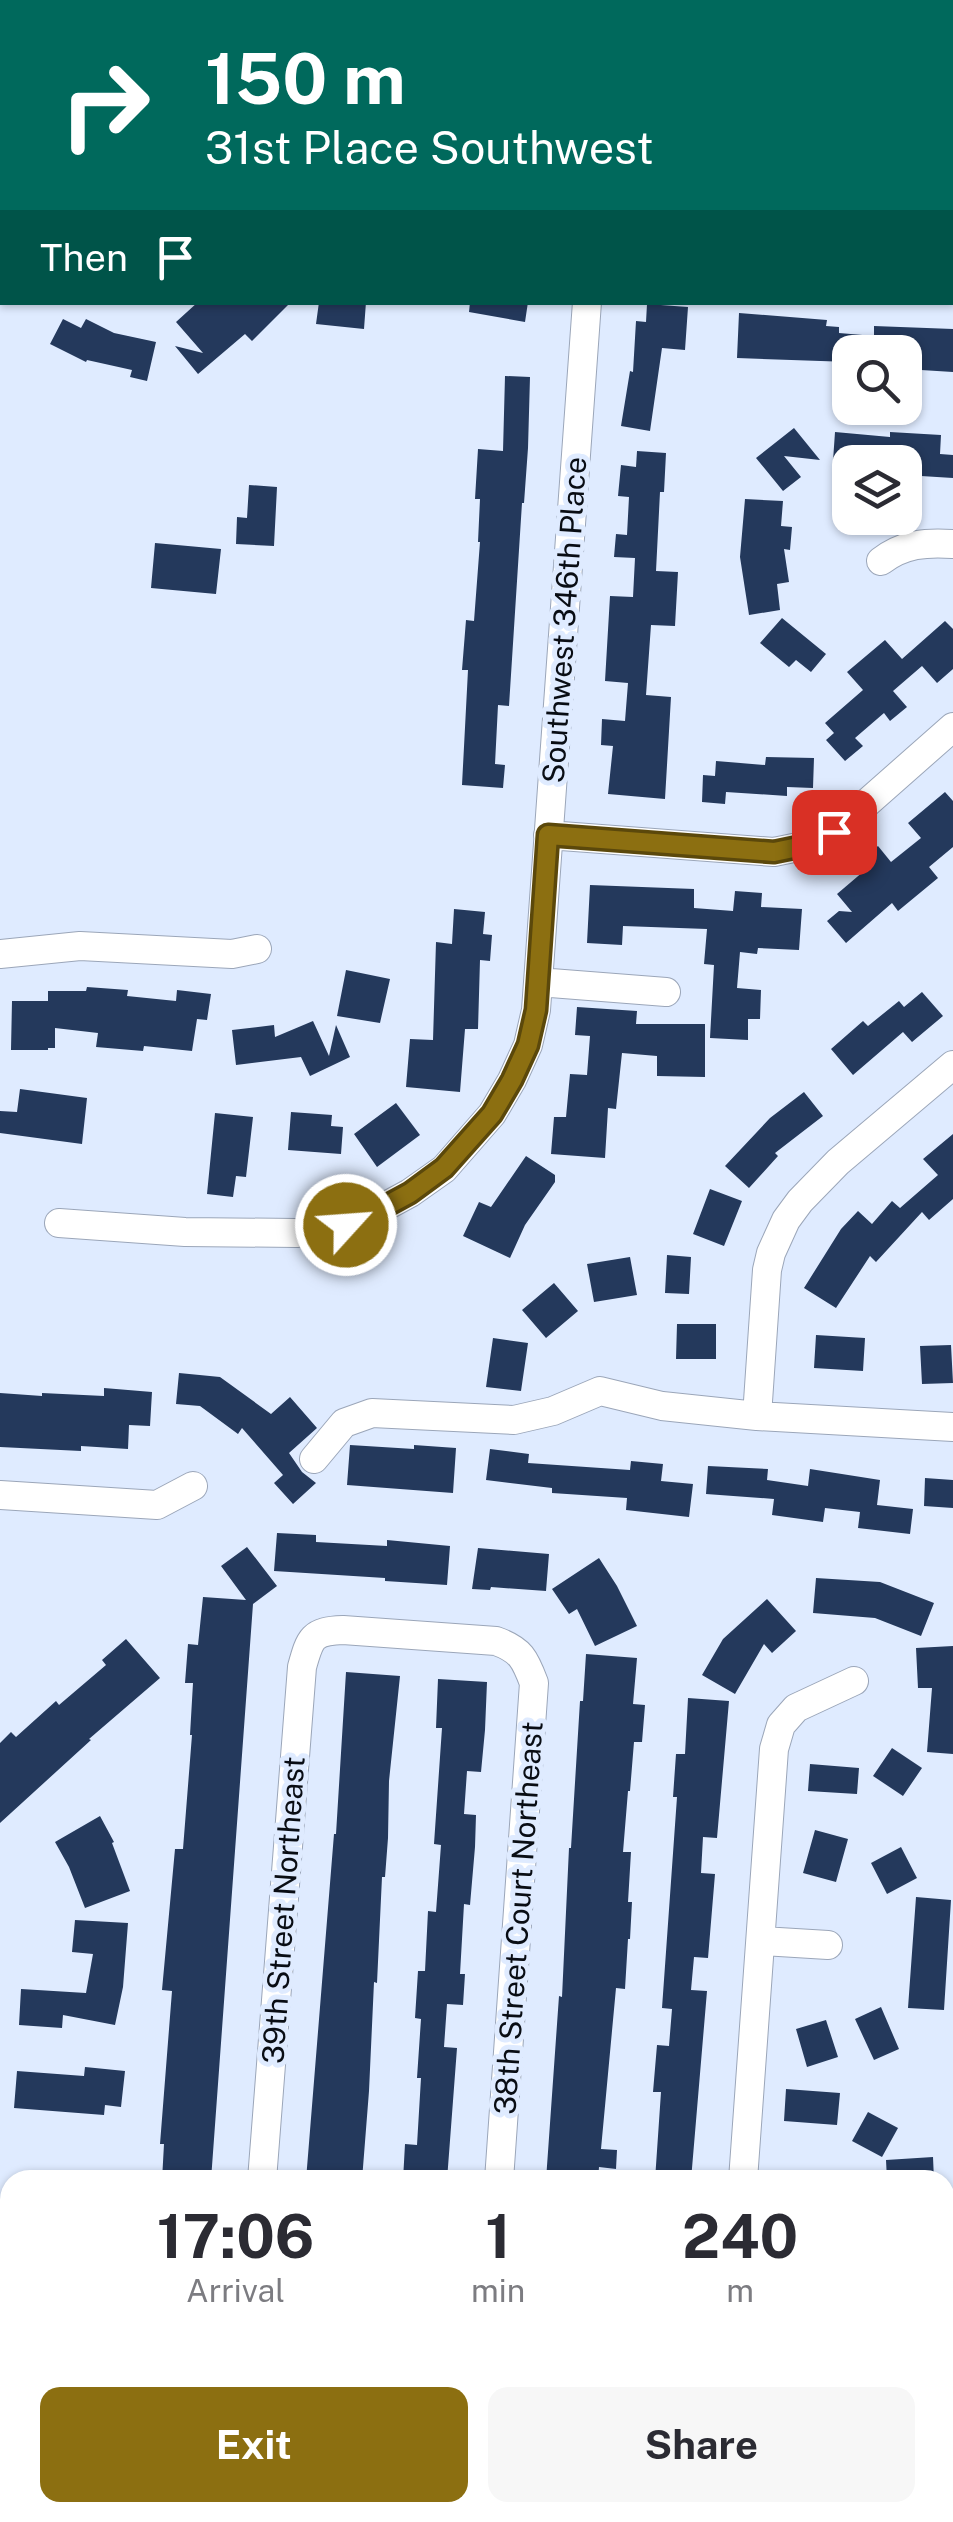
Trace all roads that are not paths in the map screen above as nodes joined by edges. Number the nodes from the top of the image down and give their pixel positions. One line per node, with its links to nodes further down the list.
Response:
1 (587, 305): 5 (street, Southwest 346th Place)
2 (953, 544): 3 (street)
3 (880, 561)
4 (953, 727): 5 (street)
5 (548, 835): 8 (street, Southwest 346th Place)
6 (257, 949): 7 (street)
7 (0, 954)
8 (538, 982): 9 (street); 11 (street, Southwest 346th Place)
9 (666, 992)
10 (953, 1065): 12 (street)
11 (60, 1222)
12 (757, 1416): 13 (street); 14 (street)
13 (953, 1426)
14 (314, 1458)
15 (193, 1486): 16 (street)
16 (0, 1495)
17 (525, 1658): 21 (street, 39th Street Northeast); 22 (street, 38th Street Court Northeast)
18 (854, 1681): 19 (street)
19 (762, 1941): 20 (street); 23 (street)
20 (828, 1945)
21 (263, 2170)
22 (500, 2170)
23 (744, 2170)

